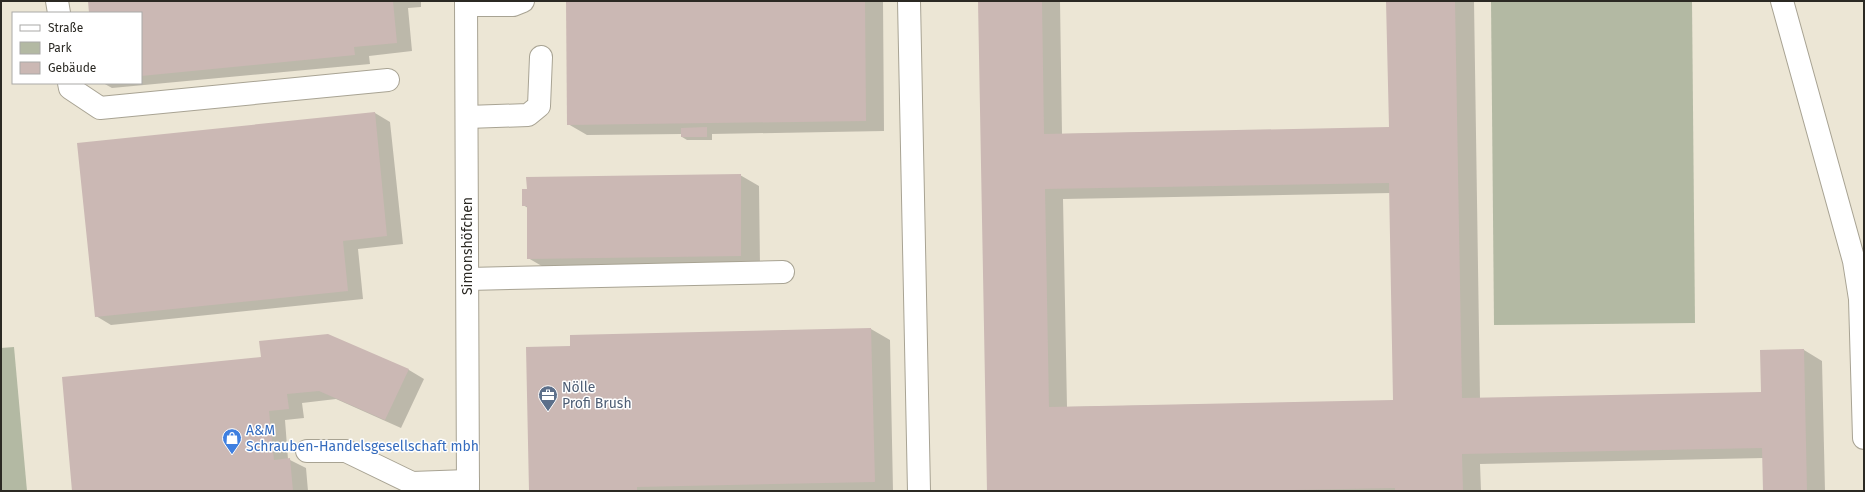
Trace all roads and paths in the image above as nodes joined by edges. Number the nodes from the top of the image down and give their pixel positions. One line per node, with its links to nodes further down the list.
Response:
1 (57, 1): 6 (street)
2 (523, 1): 5 (street)
3 (909, 1): 16 (street)
4 (1782, 1): 13 (street)
5 (466, 3): 10 (street, Simonshöfchen)
6 (59, 12)
7 (541, 57): 10 (street)
8 (388, 80): 9 (street)
9 (69, 84)
10 (467, 117): 12 (street, Simonshöfchen)
11 (783, 272): 12 (street)
12 (468, 279): 15 (street, Simonshöfchen)
13 (1864, 438)
14 (307, 451): 15 (street)
15 (468, 486)
16 (919, 491)

